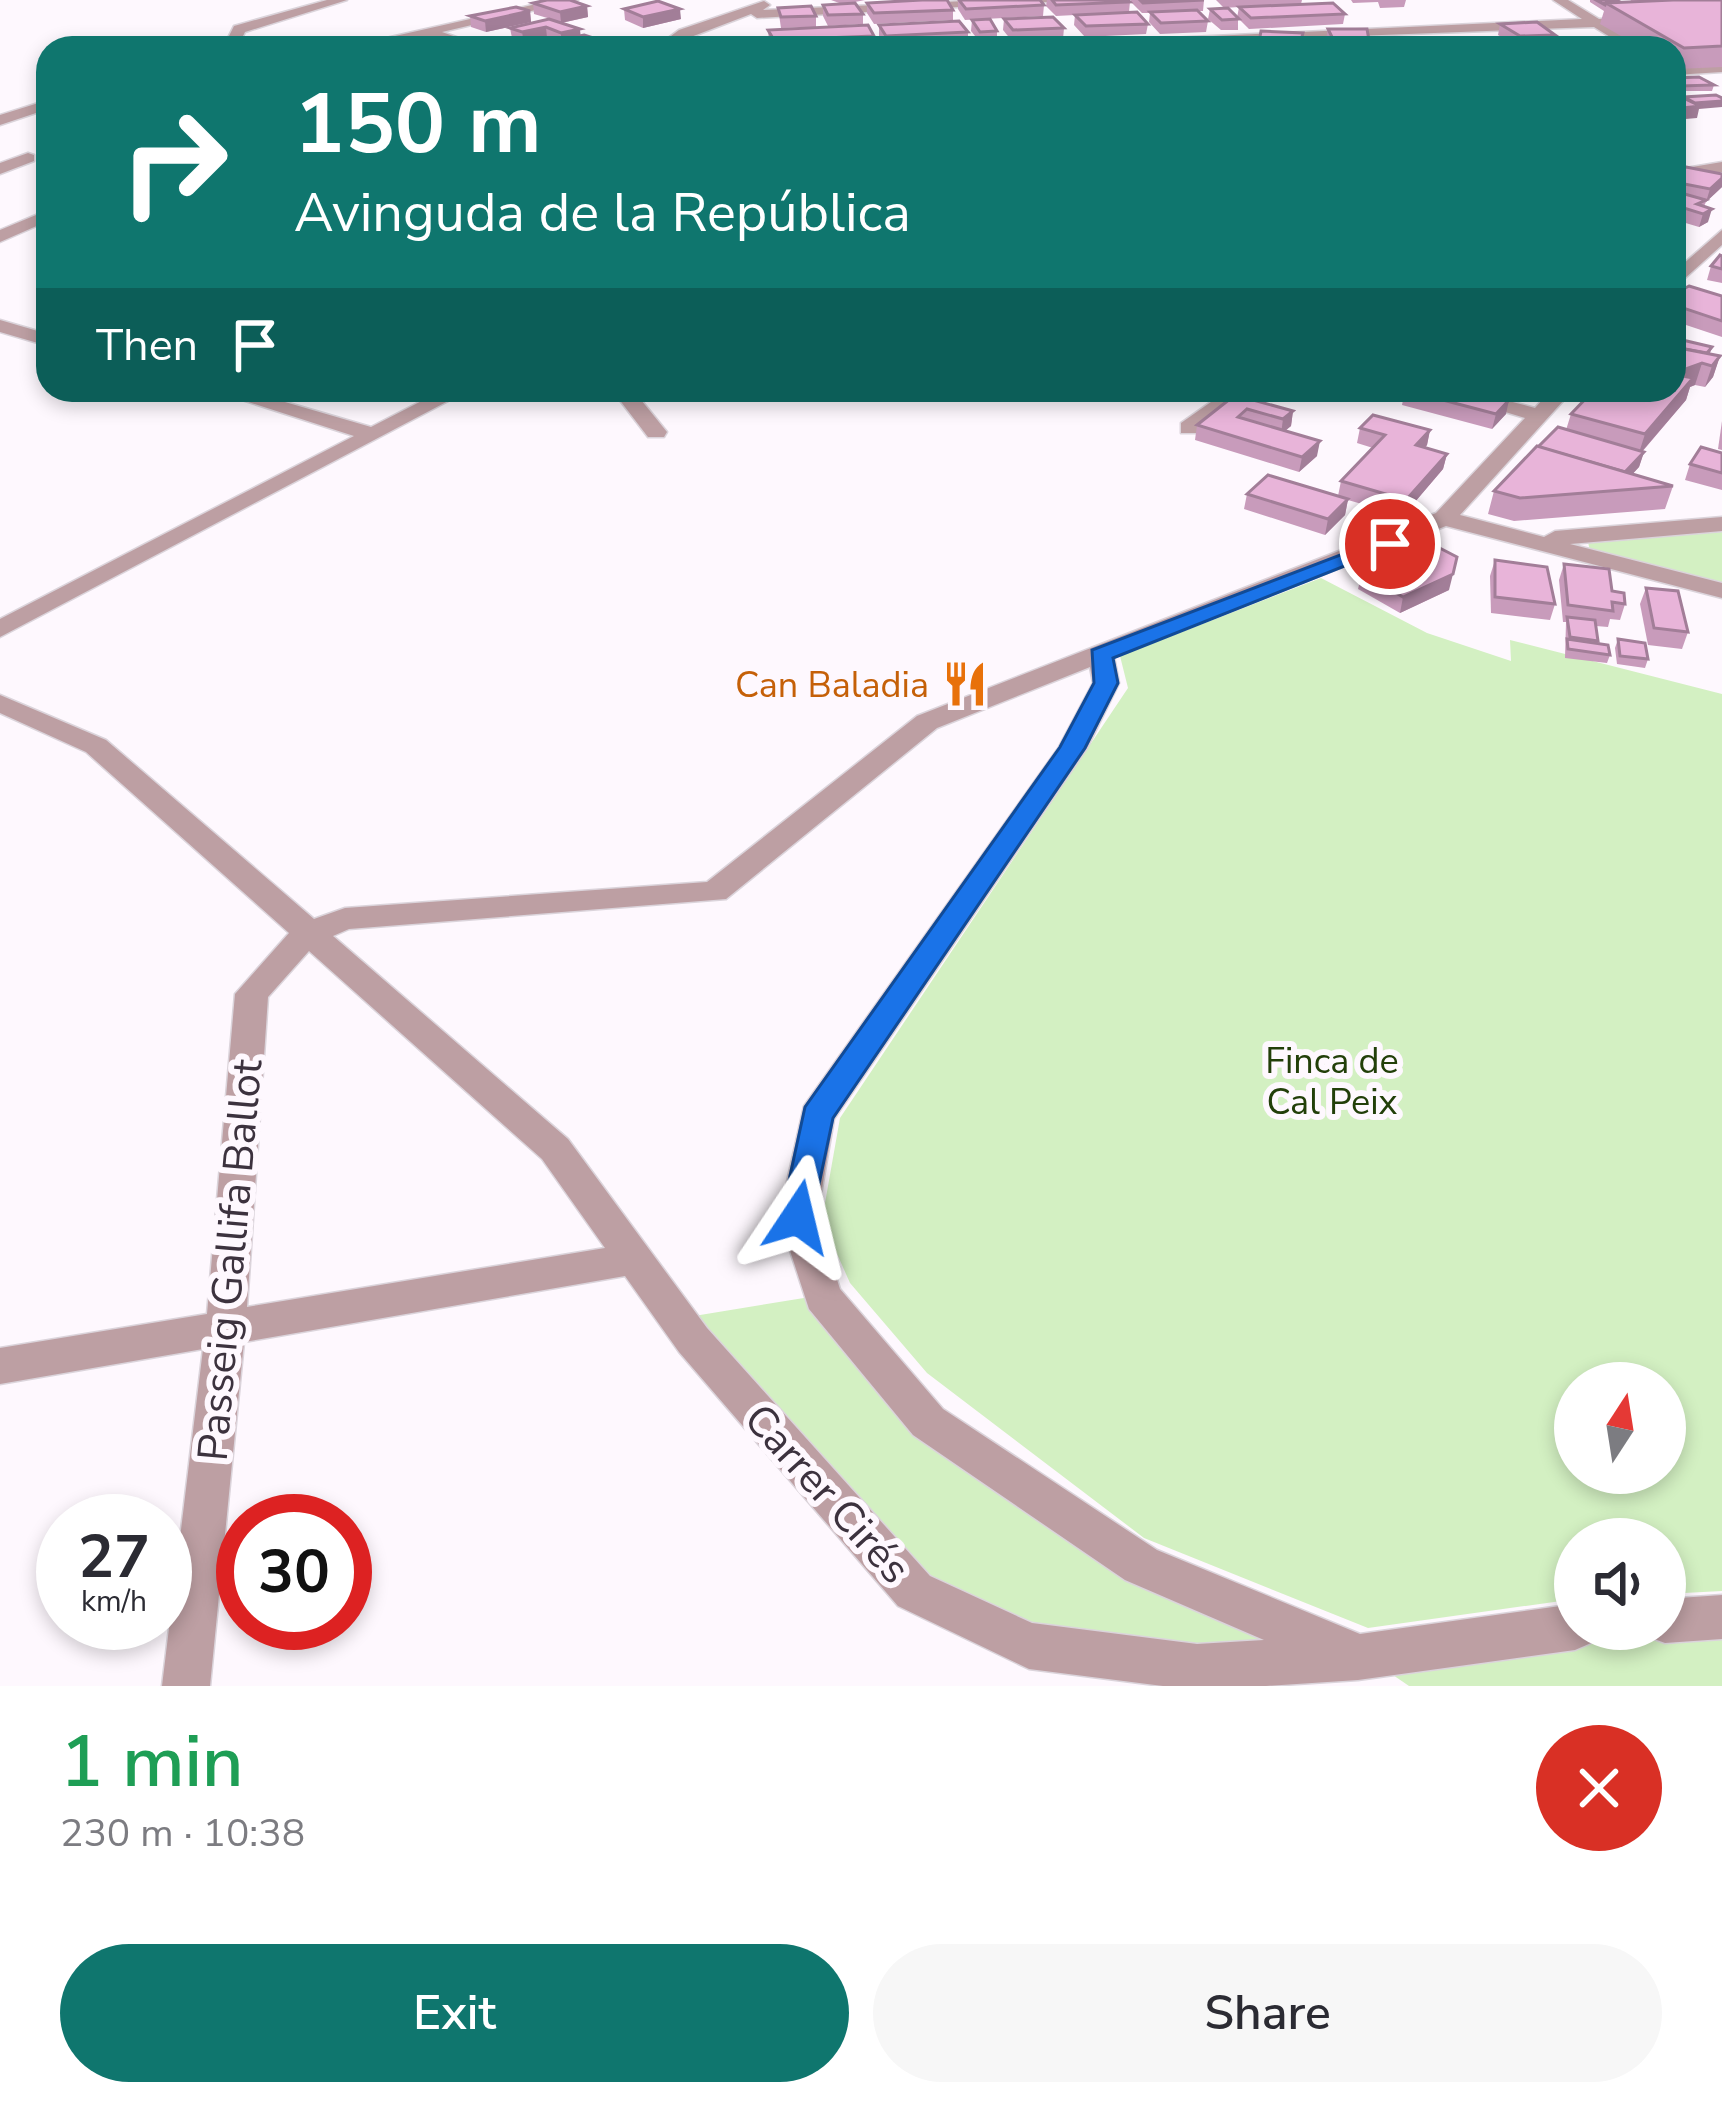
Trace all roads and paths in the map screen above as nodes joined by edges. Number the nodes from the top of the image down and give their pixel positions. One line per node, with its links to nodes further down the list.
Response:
1 (340, 0): 13 (street)
2 (572, 0): 11 (street)
3 (905, 0): 7 (street)
4 (1078, 0): 7 (street)
5 (1559, 0): 10 (street)
6 (767, 6): 7 (street); 16 (street); 17 (street)
7 (873, 9)
8 (1722, 16): 10 (street)
9 (1358, 20): 12 (street)
10 (1596, 23): 12 (street); 20 (street)
11 (426, 32): 14 (street); 15 (street)
12 (1371, 32): 18 (street); 19 (street)
13 (236, 36)
14 (407, 36)
15 (440, 36)
16 (680, 36)
17 (745, 36)
18 (1322, 36)
19 (1377, 36)
20 (1618, 36)
21 (1722, 68): 22 (street)
22 (1686, 70)
23 (36, 108): 24 (street)
24 (0, 120)
25 (28, 158): 28 (street)
26 (1686, 165): 29 (street)
27 (1722, 167): 29 (street)
28 (0, 169)
29 (1698, 170): 30 (street)
30 (1686, 172)
31 (36, 220): 33 (street)
32 (1722, 235): 34 (street)
33 (0, 237)
34 (1686, 279)
35 (0, 326): 36 (street)
36 (36, 336)
37 (262, 402): 46 (street)
38 (437, 402): 46 (street)
39 (632, 402): 45 (street)
40 (1224, 402): 44 (street)
41 (1489, 402): 43 (street)
42 (1551, 402): 43 (street)
43 (1538, 415): 47 (street)
44 (1189, 428)
45 (656, 432)
46 (375, 435): 51 (street)
47 (1444, 518): 49 (street); 52 (street)
48 (1722, 524): 49 (street)
49 (1544, 543): 50 (street)
50 (1722, 591)
51 (0, 628)
52 (1100, 655): 54 (street); 61 (street)
53 (0, 703): 54 (street, Carrer Cirés)
54 (305, 934): 55 (street, Carrer Cirés); 56 (street, Passeig Gallifa Ballot)
55 (638, 1258): 56 (street); 61 (street, Carrer Cirés)
56 (226, 1326): 57 (street); 62 (street, Passeig Gallifa Ballot)
57 (0, 1366)
58 (1722, 1617): 59 (street)
59 (1686, 1620)
60 (1554, 1630): 61 (street, Carrer Cirés)
61 (1358, 1657)
62 (188, 1682)

